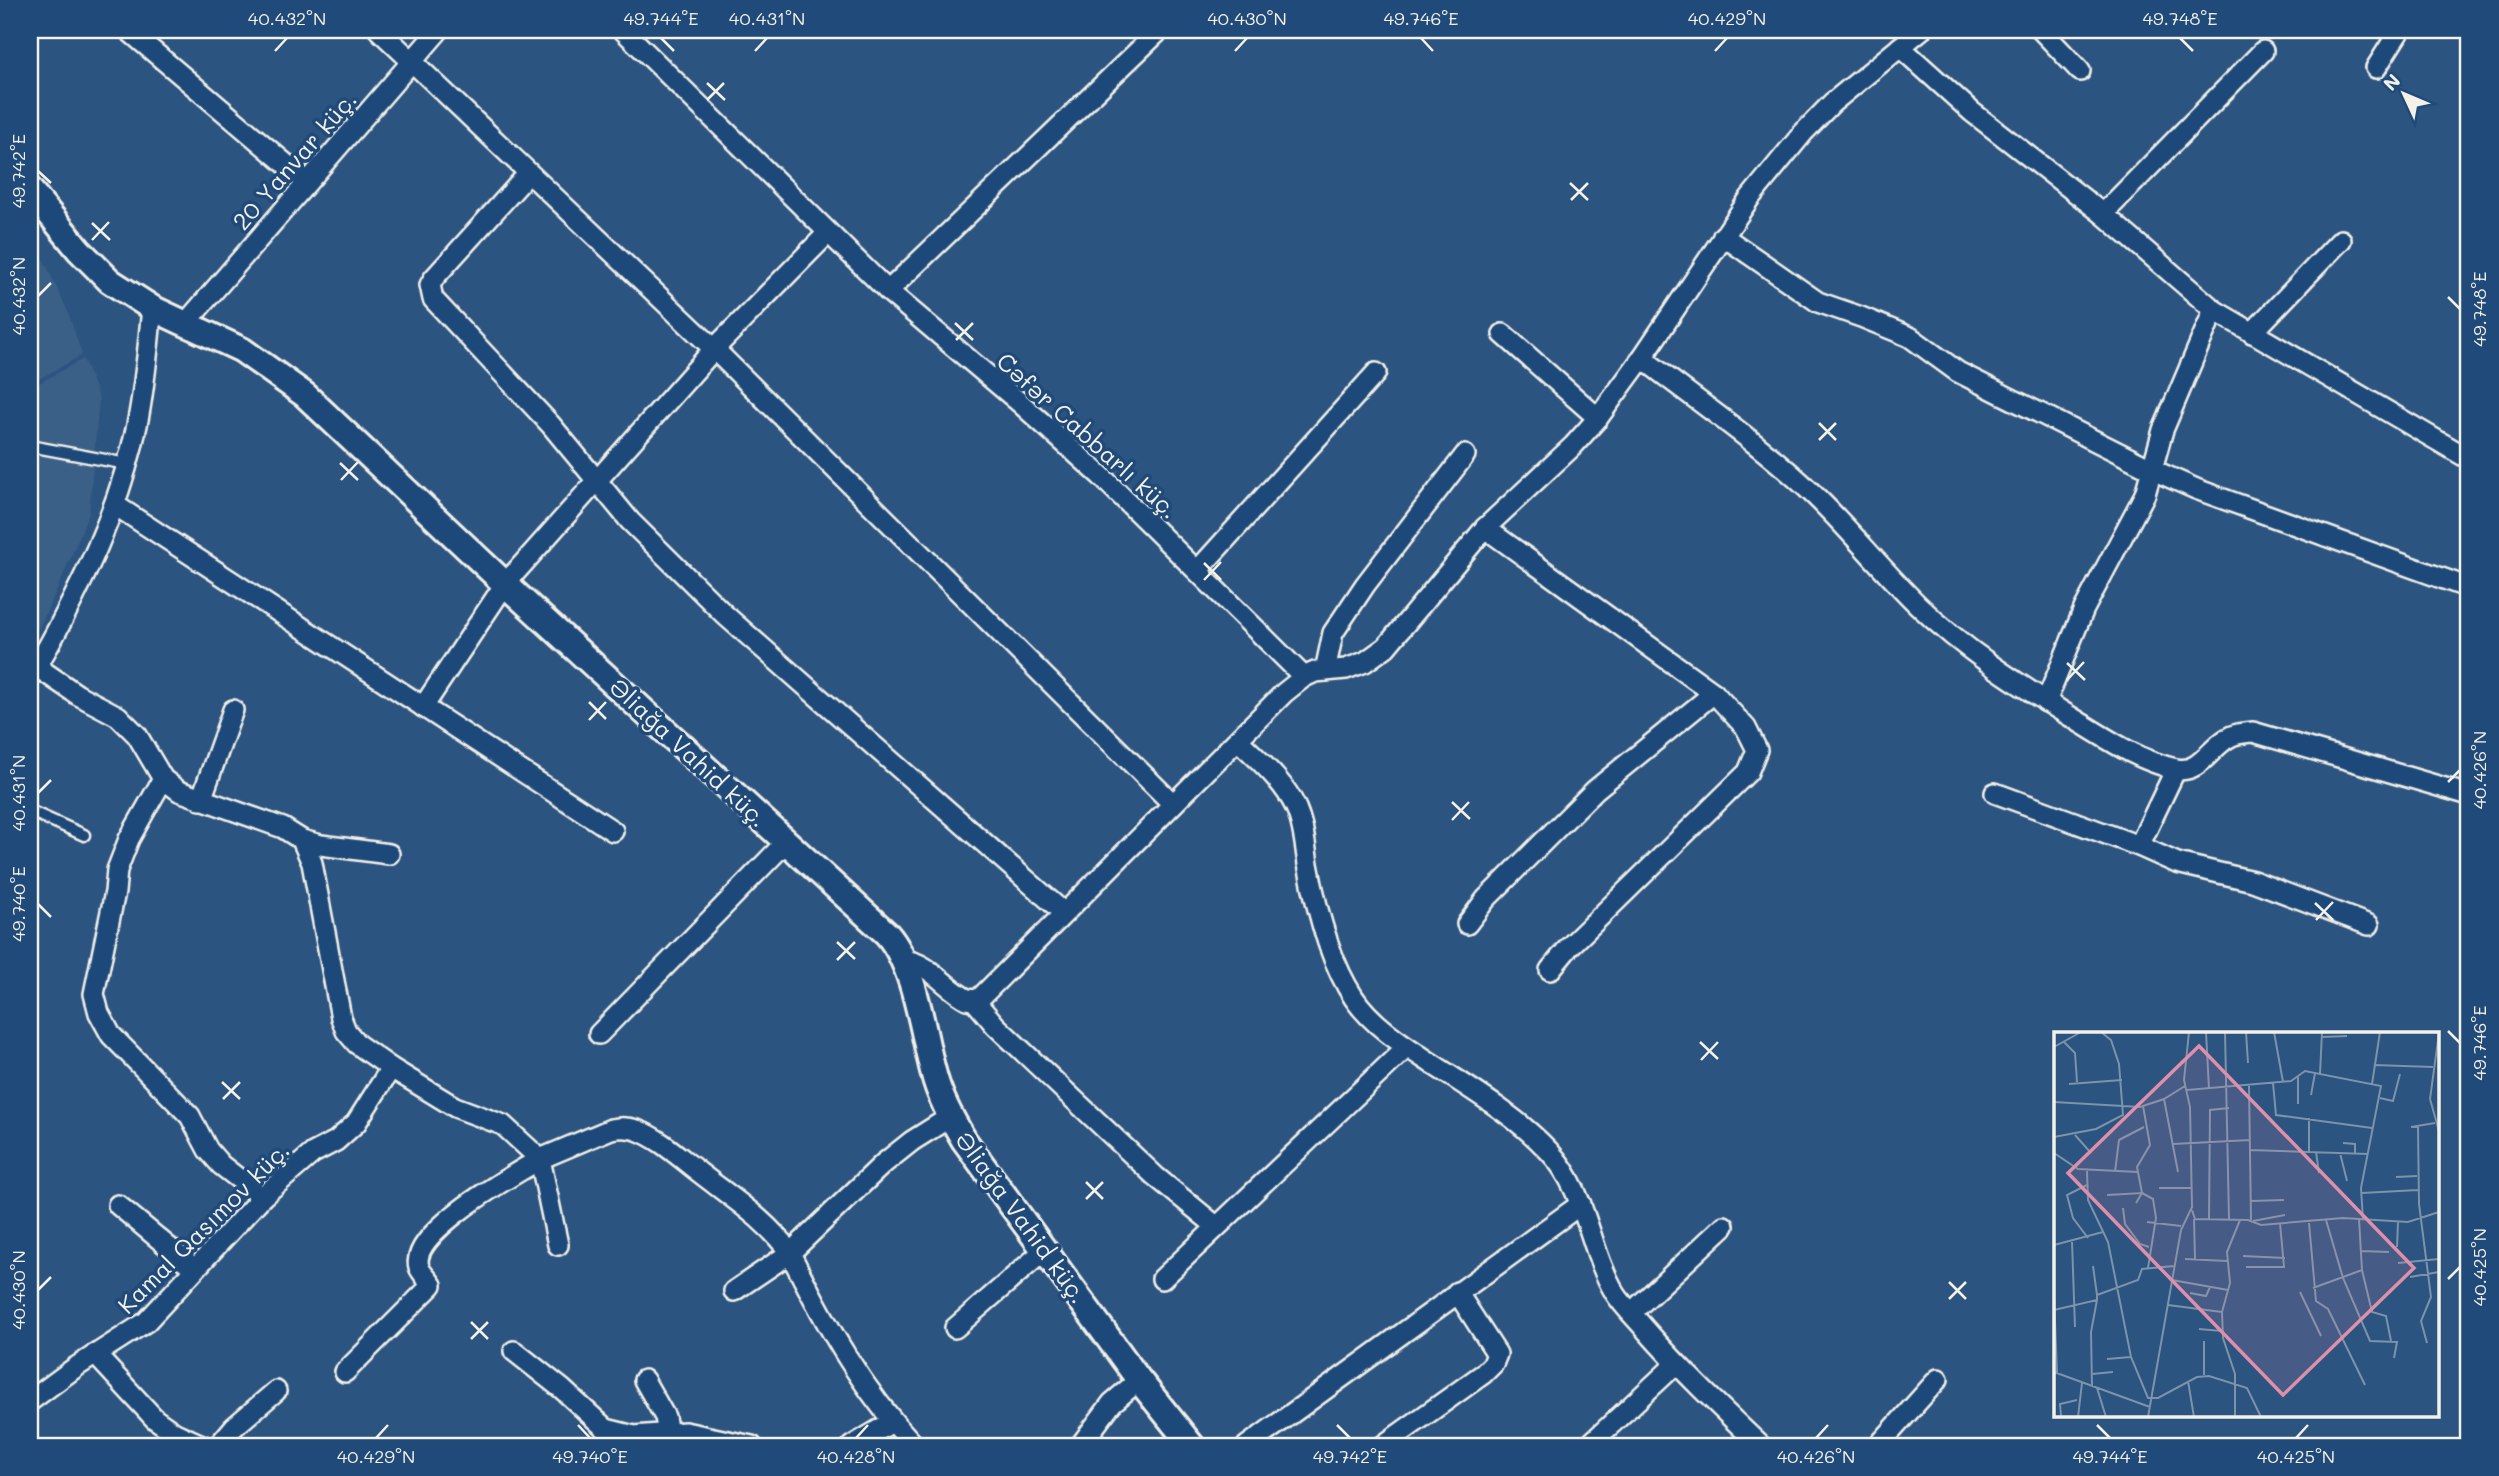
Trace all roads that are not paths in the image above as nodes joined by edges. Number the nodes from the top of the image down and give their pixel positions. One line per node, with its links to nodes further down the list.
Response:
1 (128, 30): 15 (street)
2 (379, 30): 11 (street)
3 (439, 30): 11 (street, 20 Yanvar küç.)
4 (623, 30): 18 (street, Cəfər Cabbarlı küç.)
5 (1160, 30): 21 (street)
6 (1921, 30): 9 (street)
7 (2040, 30): 13 (street)
8 (2400, 30): 12 (street)
9 (1900, 47): 17 (street); 19 (street)
10 (2263, 51): 17 (street)
11 (413, 60): 14 (street); 15 (street, 20 Yanvar küç.)
12 (2376, 68)
13 (2081, 71)
14 (528, 174): 27 (street); 36 (street)
15 (307, 182): 24 (street, 20 Yanvar küç.)
16 (30, 190): 22 (street, Əliağa Vahid küç.)
17 (2103, 214): 23 (street)
18 (828, 233): 21 (street, Cəfər Cabbarlı küç.); 27 (street)
19 (1723, 236): 28 (street); 35 (street)
20 (2341, 240): 25 (street)
21 (888, 291): 39 (street, Cəfər Cabbarlı küç.)
22 (152, 308): 24 (street, Əliağa Vahid küç.); 34 (street)
23 (2214, 310): 25 (street); 35 (street)
24 (186, 323): 40 (street, Əliağa Vahid küç.)
25 (2252, 333): 33 (street)
26 (1503, 334): 30 (street)
27 (714, 349): 36 (street); 55 (street)
28 (1642, 358): 30 (street); 46 (street)
29 (1377, 373): 39 (street)
30 (1598, 418): 38 (street)
31 (30, 446): 34 (lane)
32 (1465, 455): 42 (street)
33 (2469, 459)
34 (127, 464): 37 (street)
35 (2153, 470): 41 (street); 46 (street)
36 (596, 480): 40 (street); 63 (street)
37 (115, 505): 43 (street); 47 (street)
38 (1485, 528): 42 (street); 45 (street)
39 (1198, 570): 44 (street, Cəfər Cabbarlı küç.)
40 (505, 584): 47 (street); 60 (street, Əliağa Vahid küç.)
41 (2469, 588)
42 (1325, 671): 44 (street)
43 (33, 672): 51 (street)
44 (1304, 677): 49 (street)
45 (1714, 693): 64 (street); 67 (street)
46 (2046, 702): 50 (street)
47 (423, 707): 57 (street)
48 (233, 710): 54 (street)
49 (1238, 740): 55 (street); 70 (street)
50 (2176, 769): 53 (street); 61 (street)
51 (163, 779): 54 (street); 74 (street)
52 (1995, 793): 61 (street)
53 (2469, 796)
54 (201, 800): 59 (street)
55 (1173, 804): 63 (street)
56 (30, 811): 58 (lane)
57 (613, 831)
58 (85, 835)
59 (302, 840): 62 (street); 71 (street)
60 (786, 842): 66 (street, Əliağa Vahid küç.); 69 (street)
61 (2139, 846): 65 (street)
62 (389, 854)
63 (1064, 913): 68 (street)
64 (1467, 924)
65 (2369, 925)
66 (904, 960): 68 (street); 72 (street, Əliağa Vahid küç.)
67 (1550, 970)
68 (974, 1000): 77 (street)
69 (599, 1034)
70 (1407, 1047): 75 (street); 77 (street)
71 (391, 1068): 73 (street); 74 (street, Kamal Qasımov küç.)
72 (950, 1117): 80 (street, Əliağa Vahid küç.); 81 (street)
73 (540, 1159): 79 (street); 81 (street); 91 (street)
74 (262, 1197): 82 (street, Kamal Qasımov küç.)
75 (1581, 1203): 85 (street); 86 (street)
76 (118, 1205): 82 (street)
77 (1216, 1226): 83 (street)
78 (1724, 1226): 86 (street)
79 (558, 1245)
80 (1046, 1249): 87 (street); 94 (street, Əliağa Vahid küç.)
81 (790, 1253): 84 (street); 97 (street)
82 (195, 1269): 89 (street, Kamal Qasımov küç.)
83 (1162, 1279)
84 (734, 1291)
85 (1457, 1292): 100 (street); 108 (street)
86 (1631, 1313): 90 (street)
87 (955, 1328)
88 (514, 1351): 99 (street)
89 (95, 1354): 96 (street, Kamal Qasımov küç.); 98 (street)
90 (1676, 1364): 109 (street); 110 (street)
91 (345, 1372)
92 (1938, 1379): 111 (street)
93 (644, 1380): 99 (street)
94 (1139, 1380): 106 (street); 107 (street, Əliağa Vahid küç.)
95 (276, 1391): 102 (street)
96 (30, 1401)
97 (892, 1422): 104 (street); 105 (street)
98 (172, 1439): 101 (street)
99 (670, 1440): 103 (street)
100 (1385, 1444)
101 (204, 1446)
102 (218, 1446)
103 (752, 1446)
104 (852, 1446)
105 (915, 1446)
106 (1080, 1446)
107 (1192, 1446)
108 (1247, 1446)
109 (1588, 1446)
110 (1761, 1446)
111 (1878, 1446)

